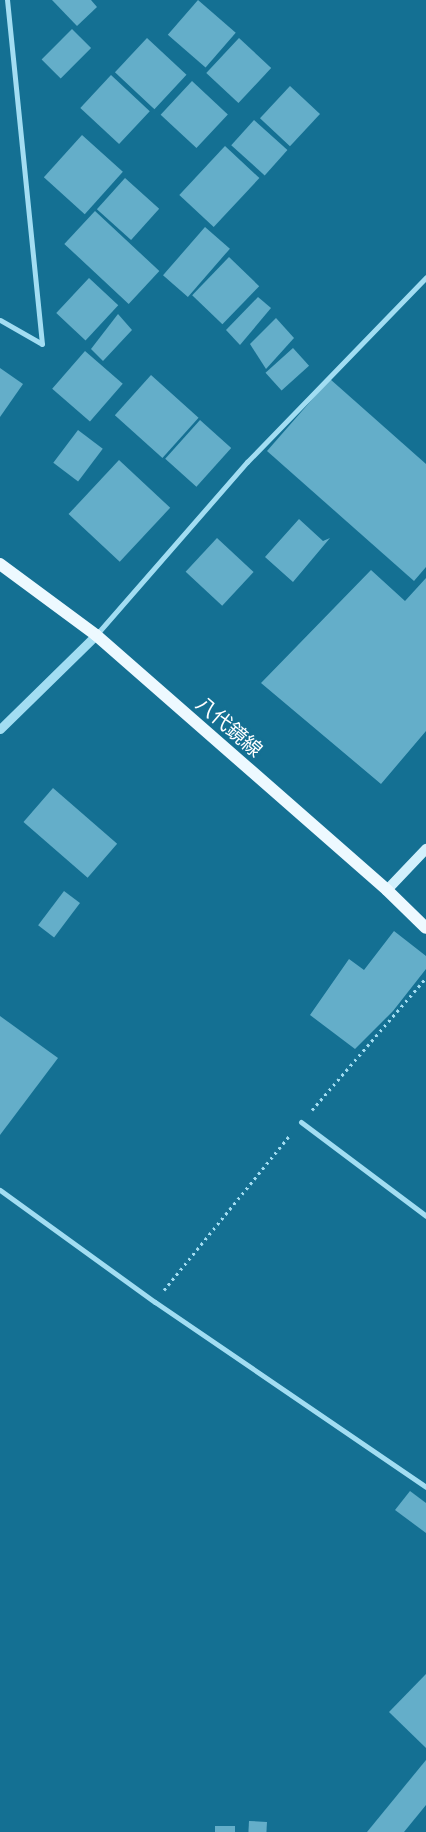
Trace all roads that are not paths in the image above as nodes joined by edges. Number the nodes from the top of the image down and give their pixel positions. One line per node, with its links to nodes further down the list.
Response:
1 (7, 0): 3 (street)
2 (426, 277): 5 (street)
3 (0, 320)
4 (0, 564): 5 (main road, 八代鏡線)
5 (96, 636): 6 (street); 8 (main road, 八代鏡線)
6 (0, 729)
7 (426, 849): 8 (main road)
8 (387, 890): 9 (main road, 八代鏡線)
9 (426, 928)
10 (301, 1122): 12 (street)
11 (0, 1190): 13 (street)
12 (426, 1216)
13 (426, 1487)

